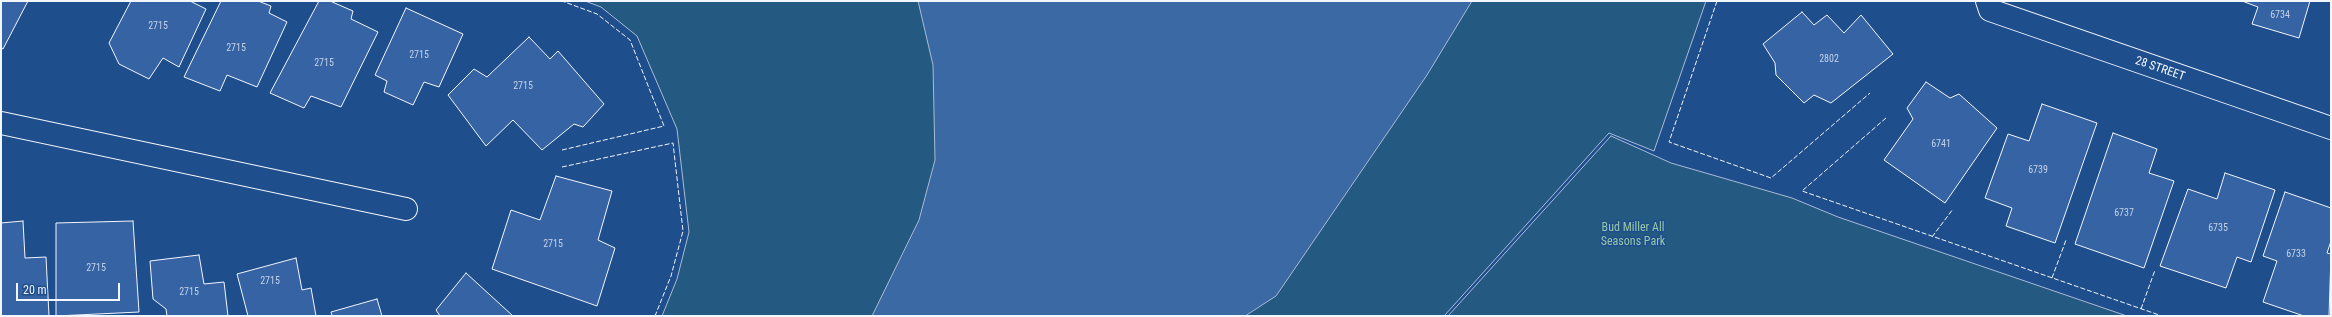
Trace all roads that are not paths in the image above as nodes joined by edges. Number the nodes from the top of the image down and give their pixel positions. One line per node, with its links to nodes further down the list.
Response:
1 (1988, 6): 3 (street, 28 STREET)
2 (1, 123): 4 (street)
3 (2331, 128)
4 (406, 209)

